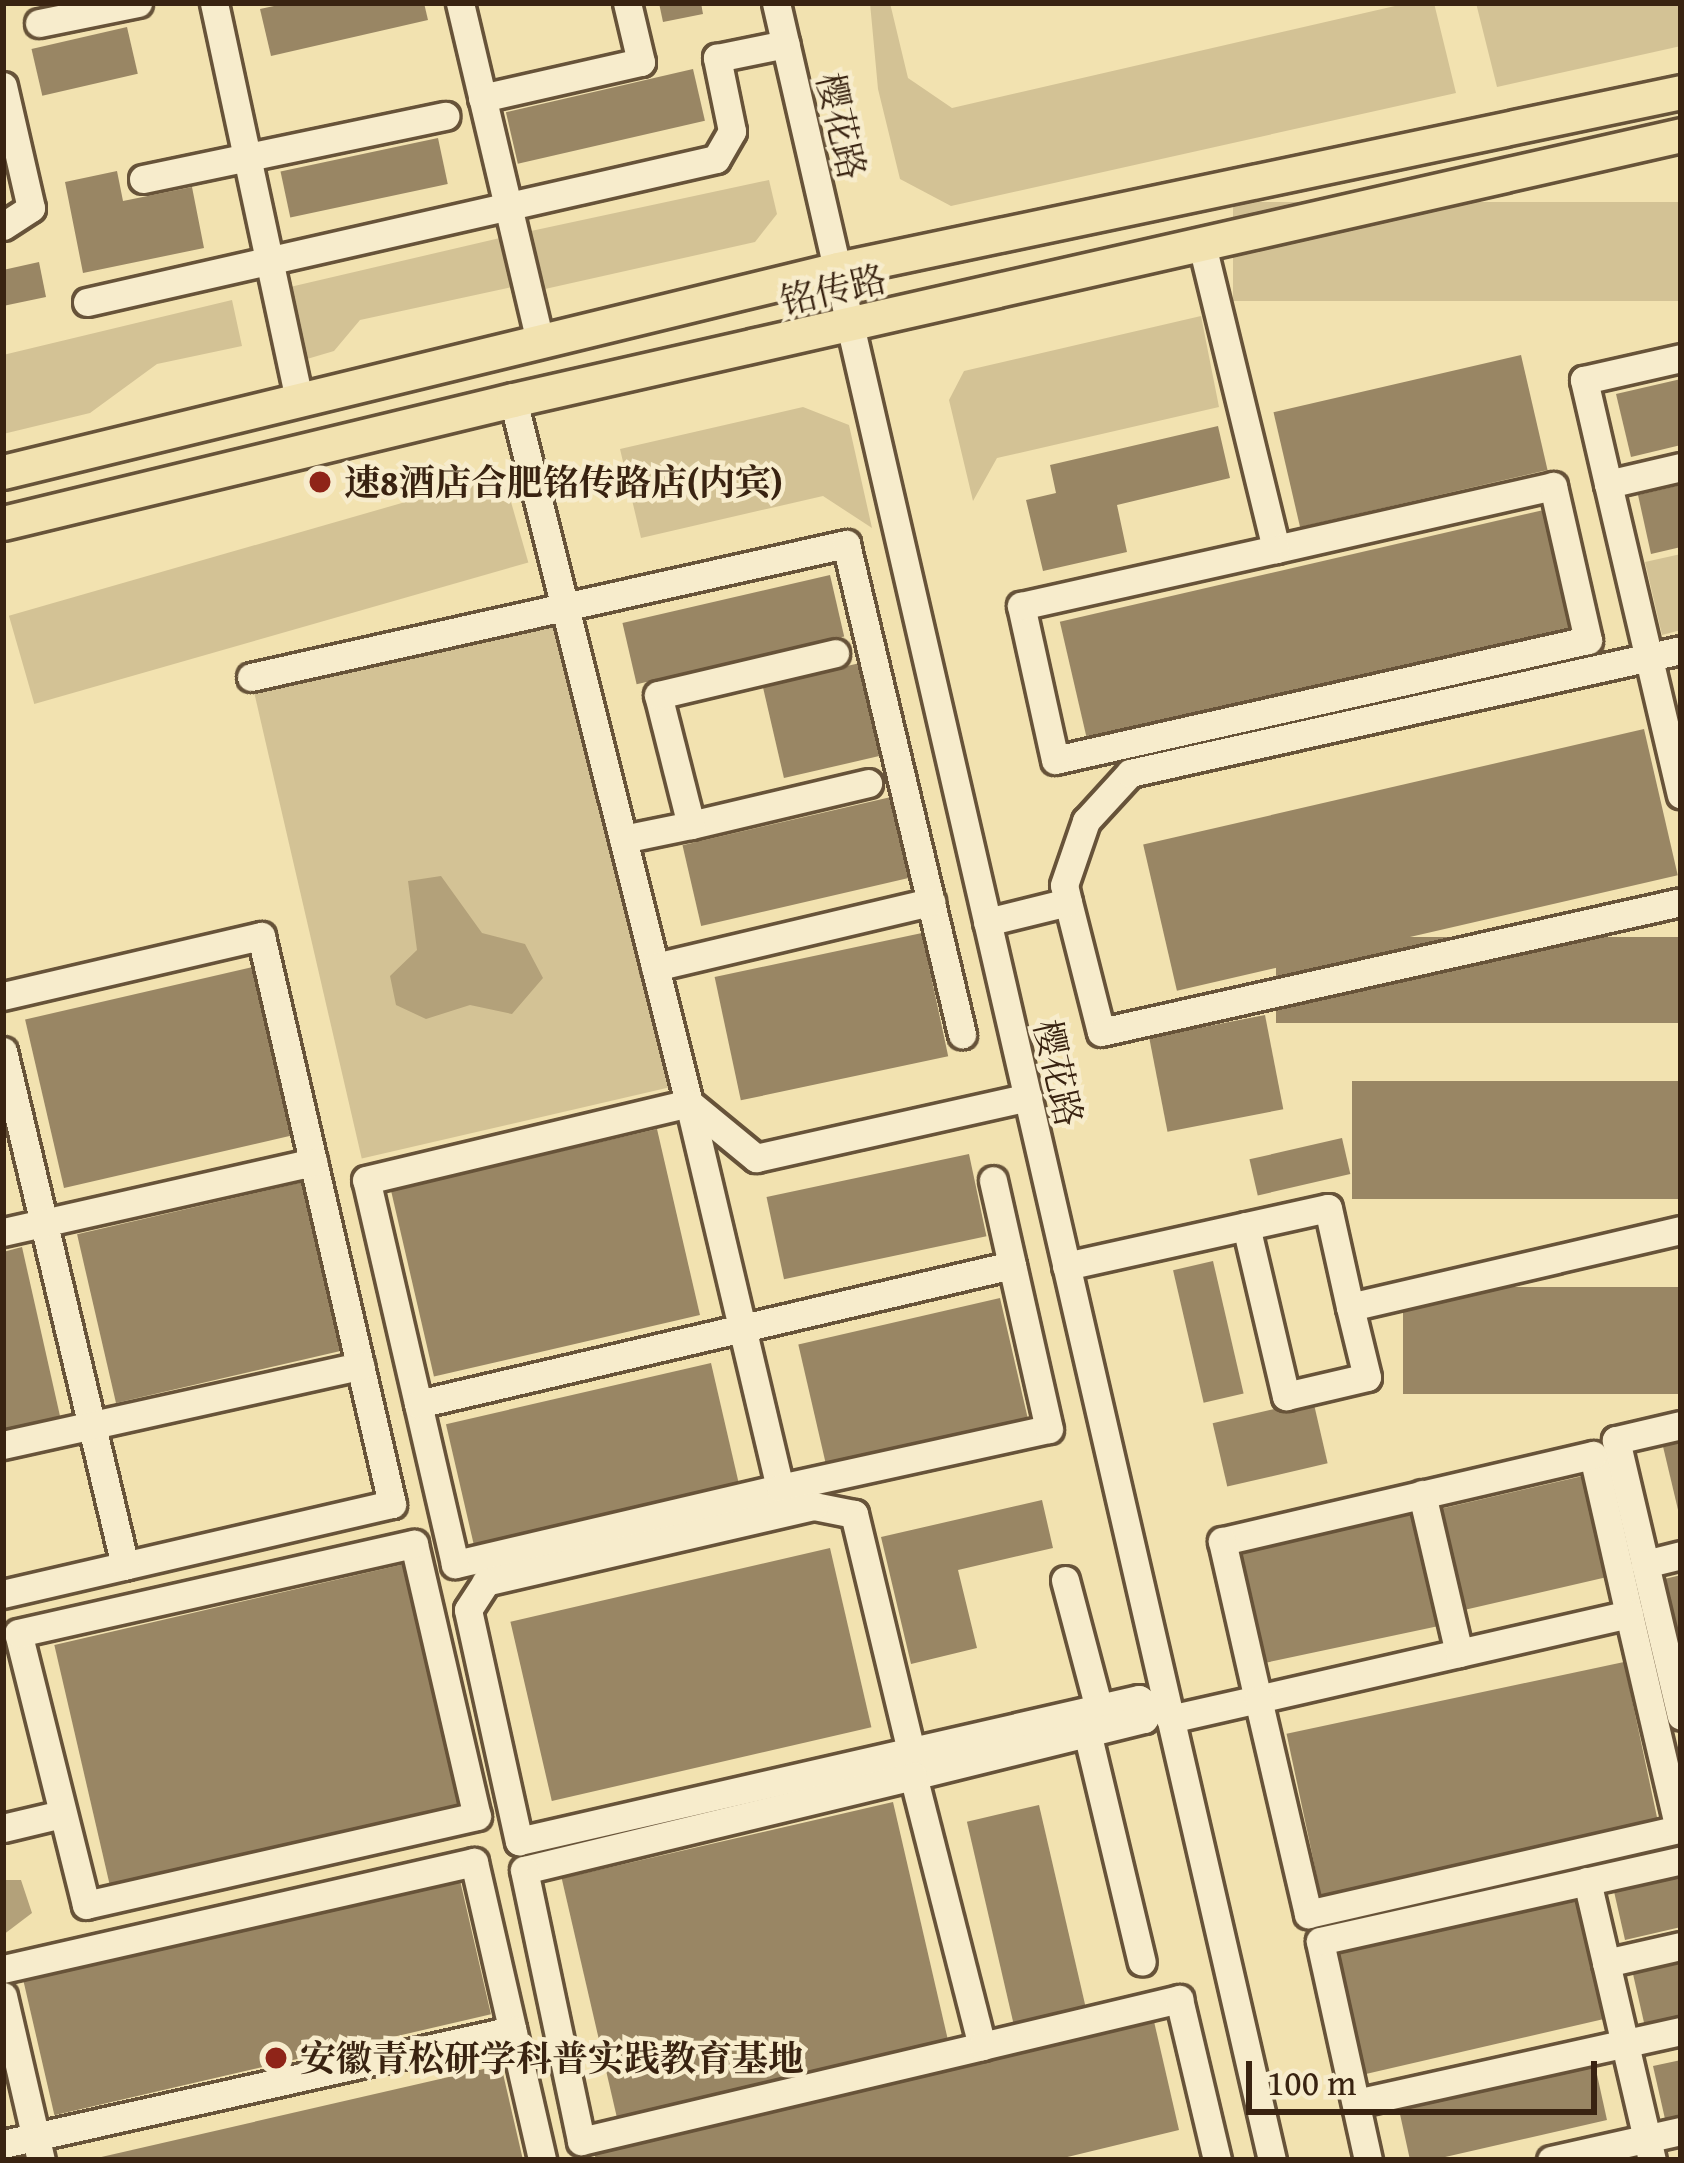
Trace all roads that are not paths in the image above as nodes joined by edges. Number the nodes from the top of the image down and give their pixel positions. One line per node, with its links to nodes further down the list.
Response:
1 (138, 3): 6 (street)
2 (214, 3): 13 (street)
3 (460, 3): 9 (street)
4 (627, 3): 9 (street)
5 (776, 3): 7 (street, 樱花路)
6 (39, 23)
7 (786, 44): 15 (street); 19 (street, 樱花路)
8 (1681, 92): 19 (main road, 铭传路)
9 (482, 98): 15 (street)
10 (5, 100): 16 (street)
11 (445, 116): 13 (street)
12 (1681, 135): 17 (main road, 铭传路)
13 (247, 157): 14 (street); 18 (street)
14 (143, 179)
15 (508, 208): 18 (street); 22 (street)
16 (3, 226)
17 (1202, 245): 21 (main road, 铭传路); 30 (street)
18 (270, 263): 20 (street); 24 (street)
19 (838, 269): 21 (street, 樱花路); 22 (main road, 铭传路)
20 (87, 302)
21 (850, 326): 25 (main road, 铭传路); 43 (street, 樱花路)
22 (540, 342): 24 (main road, 铭传路)
23 (1681, 358): 28 (street)
24 (299, 400): 27 (main road, 铭传路)
25 (513, 400): 29 (main road, 铭传路); 31 (street)
26 (1681, 467): 28 (street)
27 (3, 472)
28 (1608, 484): 34 (street)
29 (3, 523)
30 (1276, 549): 30 (street)
31 (565, 605): 35 (street); 39 (street); 40 (street)
32 (1681, 650): 34 (street)
33 (835, 653): 38 (street)
34 (1647, 657): 37 (street); 41 (street)
35 (251, 677)
36 (868, 783): 38 (street)
37 (1681, 795)
38 (692, 825): 39 (street)
39 (623, 839): 44 (street)
40 (931, 902): 44 (street); 46 (street)
41 (1068, 902): 42 (street); 43 (street)
42 (1681, 902)
43 (987, 922): 48 (street, 樱花路)
44 (655, 967): 49 (street)
45 (3, 996): 50 (street)
46 (962, 1034)
47 (3, 1051): 52 (street)
48 (1028, 1097): 49 (street); 57 (street, 樱花路)
49 (689, 1103): 59 (street); 61 (street)
50 (313, 1162): 52 (street); 60 (street)
51 (993, 1180): 56 (street)
52 (44, 1223): 55 (street); 62 (street)
53 (1246, 1226): 57 (street); 58 (street); 58 (street)
54 (1681, 1230): 58 (street)
55 (3, 1232)
56 (1012, 1265): 59 (street); 65 (street)
57 (1066, 1266): 75 (street, 樱花路)
58 (1350, 1307)
59 (742, 1327): 61 (street); 65 (street)
60 (360, 1366): 62 (street); 69 (street)
61 (418, 1404): 65 (street)
62 (91, 1424): 64 (street); 69 (street)
63 (1681, 1425): 68 (street)
64 (3, 1445)
65 (780, 1489)
66 (1422, 1494): 72 (street); 73 (street); 74 (street)
67 (1681, 1556): 68 (street)
68 (1645, 1564): 76 (street)
69 (125, 1566): 71 (street)
70 (1065, 1580): 77 (street)
71 (3, 1594)
72 (1629, 1614): 73 (street); 74 (street)
73 (1459, 1653): 74 (street)
74 (1258, 1699): 75 (street)
75 (1163, 1710): 77 (street); 100 (street, 樱花路)
76 (1681, 1716)
77 (1093, 1721): 78 (street); 84 (street)
78 (912, 1763): 78 (street); 91 (street); 97 (street)
79 (62, 1814): 79 (street); 80 (street)
80 (3, 1828)
81 (1681, 1861): 82 (street)
82 (1587, 1881): 85 (street); 92 (street)
83 (1681, 1946): 85 (street)
84 (1142, 1962)
85 (1606, 1963): 90 (street)
86 (3, 1969): 88 (street)
87 (3, 1996): 95 (street)
88 (512, 2030): 95 (street); 98 (street)
89 (1681, 2031): 90 (street)
90 (1625, 2043): 92 (street); 96 (street)
91 (982, 2046): 97 (street); 99 (street)
92 (1356, 2104): 101 (street)
93 (1681, 2131): 96 (street)
94 (3, 2144): 95 (street)
95 (39, 2148)
96 (1650, 2149): 102 (street)
97 (584, 2151)
98 (542, 2160)
99 (1214, 2160)
100 (1271, 2160)
101 (1369, 2160)
102 (1551, 2160)

